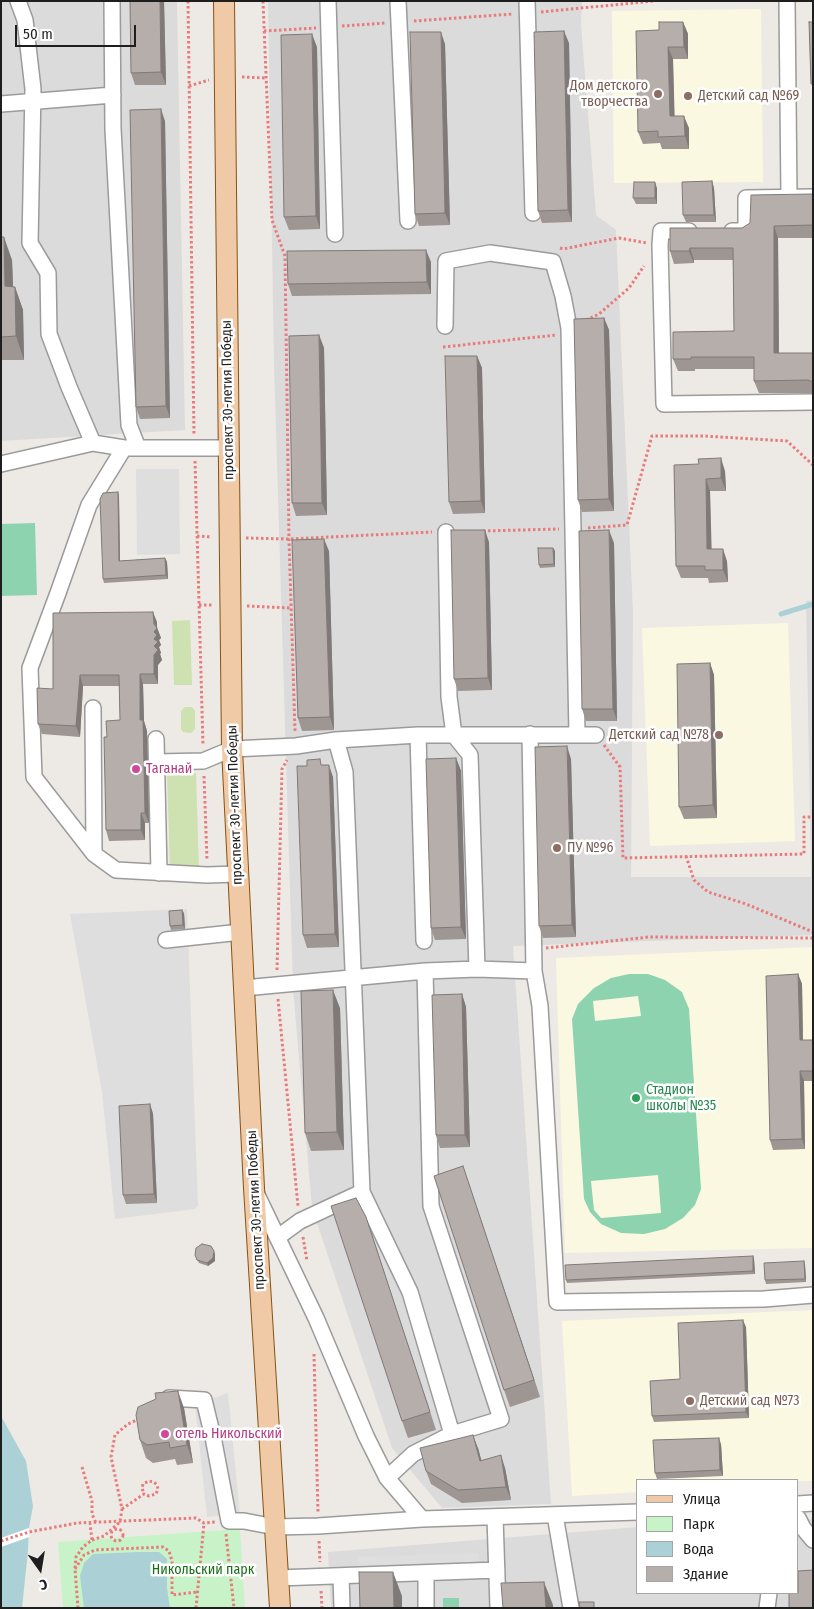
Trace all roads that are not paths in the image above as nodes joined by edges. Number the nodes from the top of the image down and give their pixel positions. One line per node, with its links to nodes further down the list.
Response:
1 (18, 1): 9 (street)
2 (112, 1): 8 (street)
3 (224, 1): 22 (main road, проспект 30-летия Победы)
4 (328, 1): 17 (street)
5 (398, 1): 14 (street)
6 (787, 1): 12 (street)
7 (527, 7): 13 (street)
8 (113, 95): 9 (street); 21 (street)
9 (33, 103): 10 (street); 20 (street)
10 (1, 104)
11 (813, 197): 12 (street)
12 (789, 198): 16 (street)
13 (533, 213)
14 (408, 221)
15 (699, 231): 19 (street)
16 (718, 231)
17 (335, 234)
18 (445, 326): 29 (street)
19 (813, 402)
20 (93, 443): 21 (street); 23 (street)
21 (131, 448): 22 (street); 35 (street)
22 (229, 448): 33 (main road, проспект 30-летия Победы)
23 (1, 464)
24 (446, 532): 28 (street)
25 (93, 708): 35 (street)
26 (530, 734): 28 (street); 29 (street); 43 (street)
27 (418, 735): 28 (street); 32 (street); 40 (street)
28 (454, 735): 41 (street)
29 (577, 735): 30 (street)
30 (596, 735)
31 (156, 739): 34 (street)
32 (336, 740): 33 (street); 44 (street)
33 (232, 749): 34 (street); 37 (main road, проспект 30-летия Победы)
34 (157, 762): 36 (street)
35 (94, 854): 36 (street)
36 (159, 873): 37 (street)
37 (238, 874): 38 (main road, проспект 30-летия Победы)
38 (241, 932): 39 (street); 45 (main road, проспект 30-летия Победы)
39 (166, 940)
40 (424, 941)
41 (477, 969): 42 (street); 43 (street)
42 (425, 971): 44 (street); 51 (street)
43 (534, 971): 49 (street)
44 (353, 978): 45 (street); 47 (street)
45 (244, 988): 46 (main road, проспект 30-летия Победы)
46 (254, 1188): 48 (street); 60 (main road, проспект 30-летия Победы)
47 (362, 1192): 48 (street); 51 (street)
48 (278, 1237): 52 (street)
49 (813, 1294)
50 (169, 1398): 60 (street)
51 (452, 1434): 52 (street)
52 (387, 1478): 58 (street)
53 (813, 1503): 54 (street)
54 (799, 1504)
55 (636, 1512): 56 (street)
56 (555, 1515): 57 (street); 71 (street)
57 (495, 1517): 58 (street); 62 (street)
58 (422, 1519): 60 (street)
59 (799, 1520): 61 (street)
60 (275, 1527): 65 (main road, проспект 30-летия Победы)
61 (813, 1540)
62 (497, 1570): 63 (street); 70 (street)
63 (426, 1573): 64 (street); 69 (street)
64 (341, 1576): 65 (street); 68 (street)
65 (278, 1578): 67 (main road, проспект 30-летия Победы)
66 (769, 1594): 72 (street)
67 (280, 1608)
68 (342, 1608)
69 (426, 1608)
70 (498, 1608)
71 (571, 1608)
72 (767, 1608)

